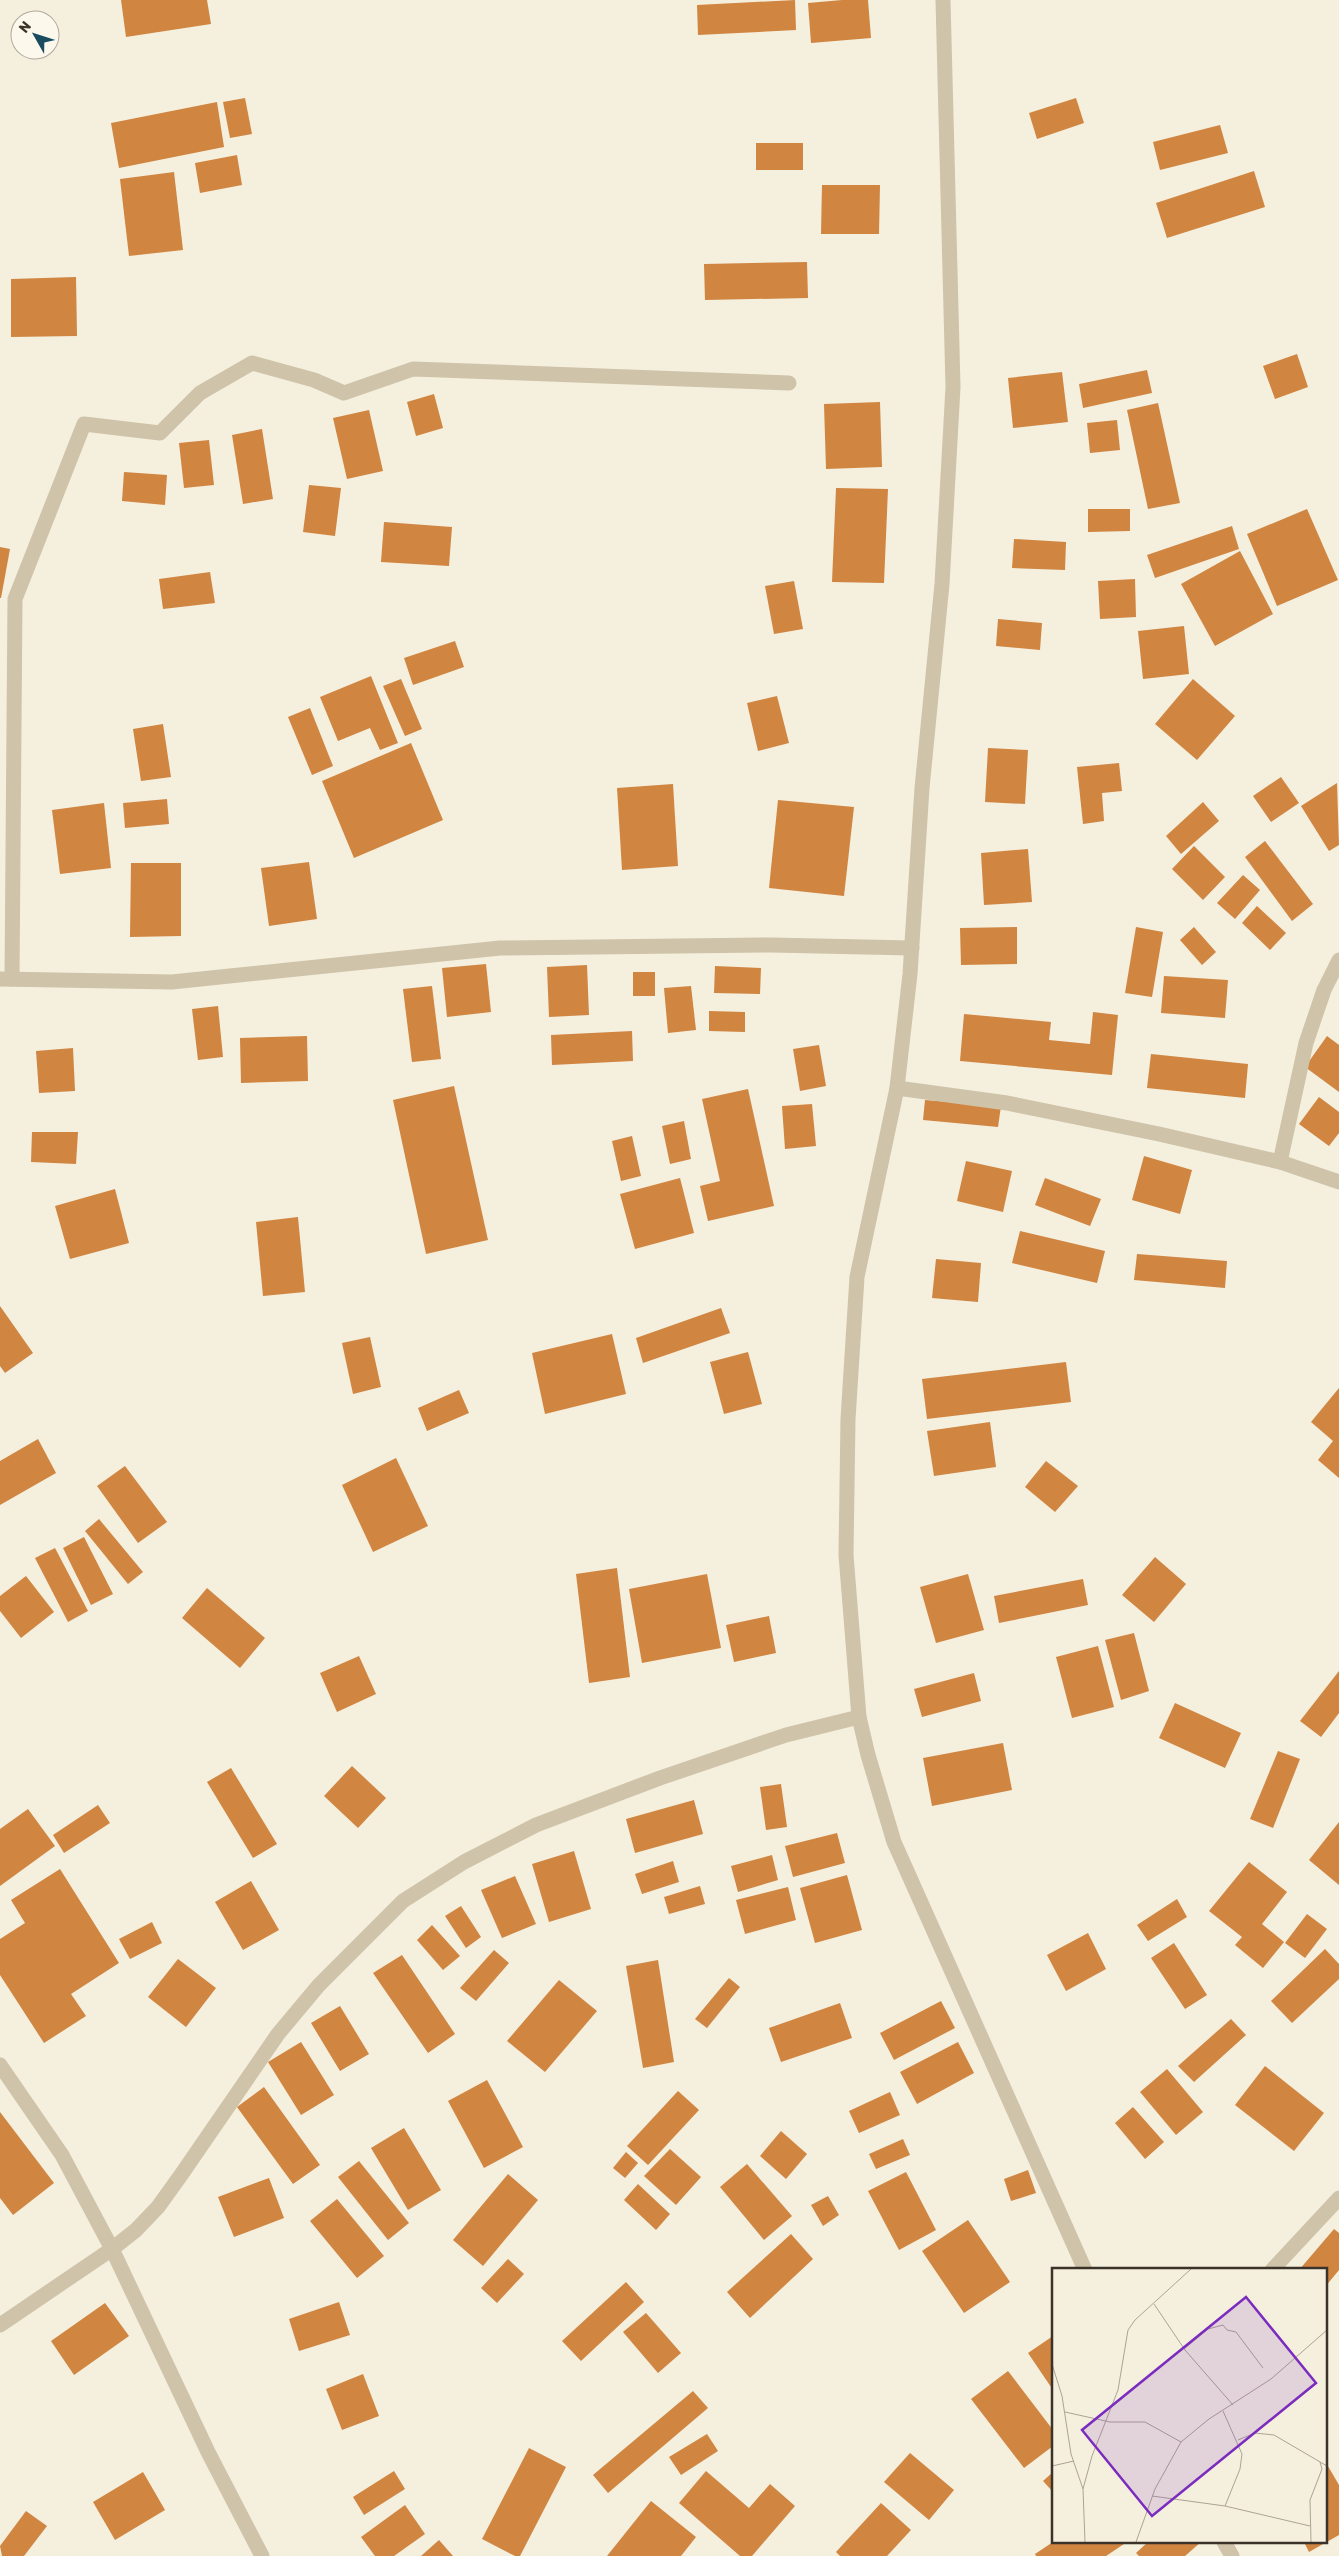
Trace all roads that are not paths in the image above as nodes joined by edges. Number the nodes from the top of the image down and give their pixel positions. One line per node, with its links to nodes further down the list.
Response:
1 (943, 0): 3 (street)
2 (790, 383): 5 (street)
3 (912, 948): 5 (street); 6 (street)
4 (1339, 960): 7 (street)
5 (6, 979)
6 (897, 1088): 7 (street); 9 (street)
7 (1280, 1162): 8 (street)
8 (1339, 1182)
9 (860, 1717): 12 (street); 13 (street)
10 (0, 2064): 12 (street)
11 (1339, 2198): 14 (street)
12 (112, 2249): 15 (street); 17 (street)
13 (1084, 2268)
14 (1274, 2268)
15 (0, 2325)
16 (1225, 2544): 18 (street)
17 (262, 2556)
18 (1232, 2556)

